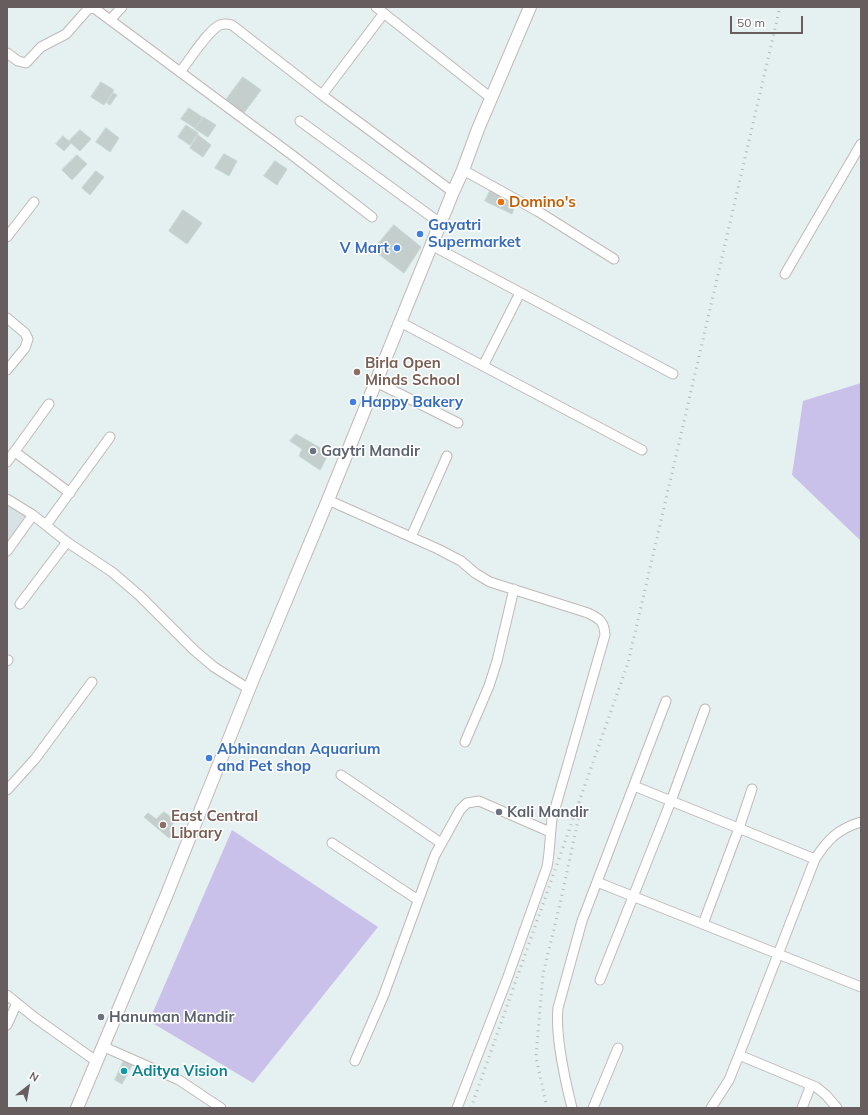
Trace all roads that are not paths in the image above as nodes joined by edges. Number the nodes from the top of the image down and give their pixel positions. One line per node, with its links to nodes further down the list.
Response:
1 (122, 7): 5 (street)
2 (376, 7): 4 (street)
3 (530, 7): 9 (main road)
4 (384, 13): 8 (street); 9 (street)
5 (110, 20): 6 (street); 7 (street)
6 (7, 53)
7 (180, 72): 8 (street); 15 (street)
8 (322, 95): 13 (street)
9 (491, 98): 12 (main road)
10 (300, 121): 16 (street)
11 (861, 144): 20 (street)
12 (464, 170): 13 (main road); 19 (street)
13 (453, 192): 16 (main road)
14 (34, 202): 17 (street)
15 (372, 217)
16 (440, 223): 18 (main road)
17 (7, 237)
18 (431, 245): 21 (street); 23 (main road)
19 (614, 259)
20 (785, 274)
21 (520, 292): 24 (street); 26 (street)
22 (7, 318): 25 (street)
23 (400, 322): 24 (street); 27 (main road)
24 (483, 366): 31 (street)
25 (7, 370)
26 (673, 374)
27 (376, 382): 29 (street); 37 (main road)
28 (49, 404): 32 (street)
29 (458, 423)
30 (110, 437): 35 (street)
31 (642, 450)
32 (15, 452): 34 (street); 35 (street)
33 (447, 456): 40 (street)
34 (7, 462)
35 (70, 493): 39 (street)
36 (7, 499): 38 (street)
37 (328, 500): 40 (street); 46 (main road)
38 (33, 515): 39 (street); 42 (street)
39 (46, 526): 41 (street)
40 (411, 537): 43 (street)
41 (67, 542): 44 (street); 46 (street)
42 (7, 551)
43 (514, 589): 49 (street); 57 (street)
44 (20, 604)
45 (92, 682): 53 (street)
46 (249, 689): 71 (main road)
47 (666, 701): 51 (street)
48 (704, 709): 54 (street)
49 (465, 742)
50 (341, 775): 59 (street)
51 (634, 786): 54 (street); 61 (street)
52 (752, 789): 56 (street)
53 (7, 790)
54 (671, 801): 56 (street); 62 (street)
55 (861, 822): 60 (street)
56 (739, 828): 60 (street); 64 (street)
57 (550, 832): 59 (street); 79 (street)
58 (332, 843): 63 (street)
59 (441, 843): 63 (street)
60 (816, 860): 65 (street)
61 (597, 882): 62 (street); 80 (street)
62 (633, 896): 64 (street); 66 (street)
63 (418, 900): 75 (street)
64 (703, 924): 65 (street)
65 (779, 955): 67 (street); 73 (street)
66 (600, 980)
67 (861, 987)
68 (7, 994): 69 (street)
69 (18, 1003): 70 (street); 74 (street)
70 (7, 1025)
71 (102, 1046): 74 (main road); 78 (street)
72 (618, 1048): 81 (street)
73 (739, 1055): 76 (street); 82 (street)
74 (96, 1061): 77 (main road)
75 (355, 1061)
76 (811, 1085): 83 (street); 84 (street)
77 (77, 1108)
78 (221, 1108)
79 (457, 1108)
80 (572, 1108)
81 (593, 1108)
82 (711, 1108)
83 (802, 1108)
84 (837, 1108)

